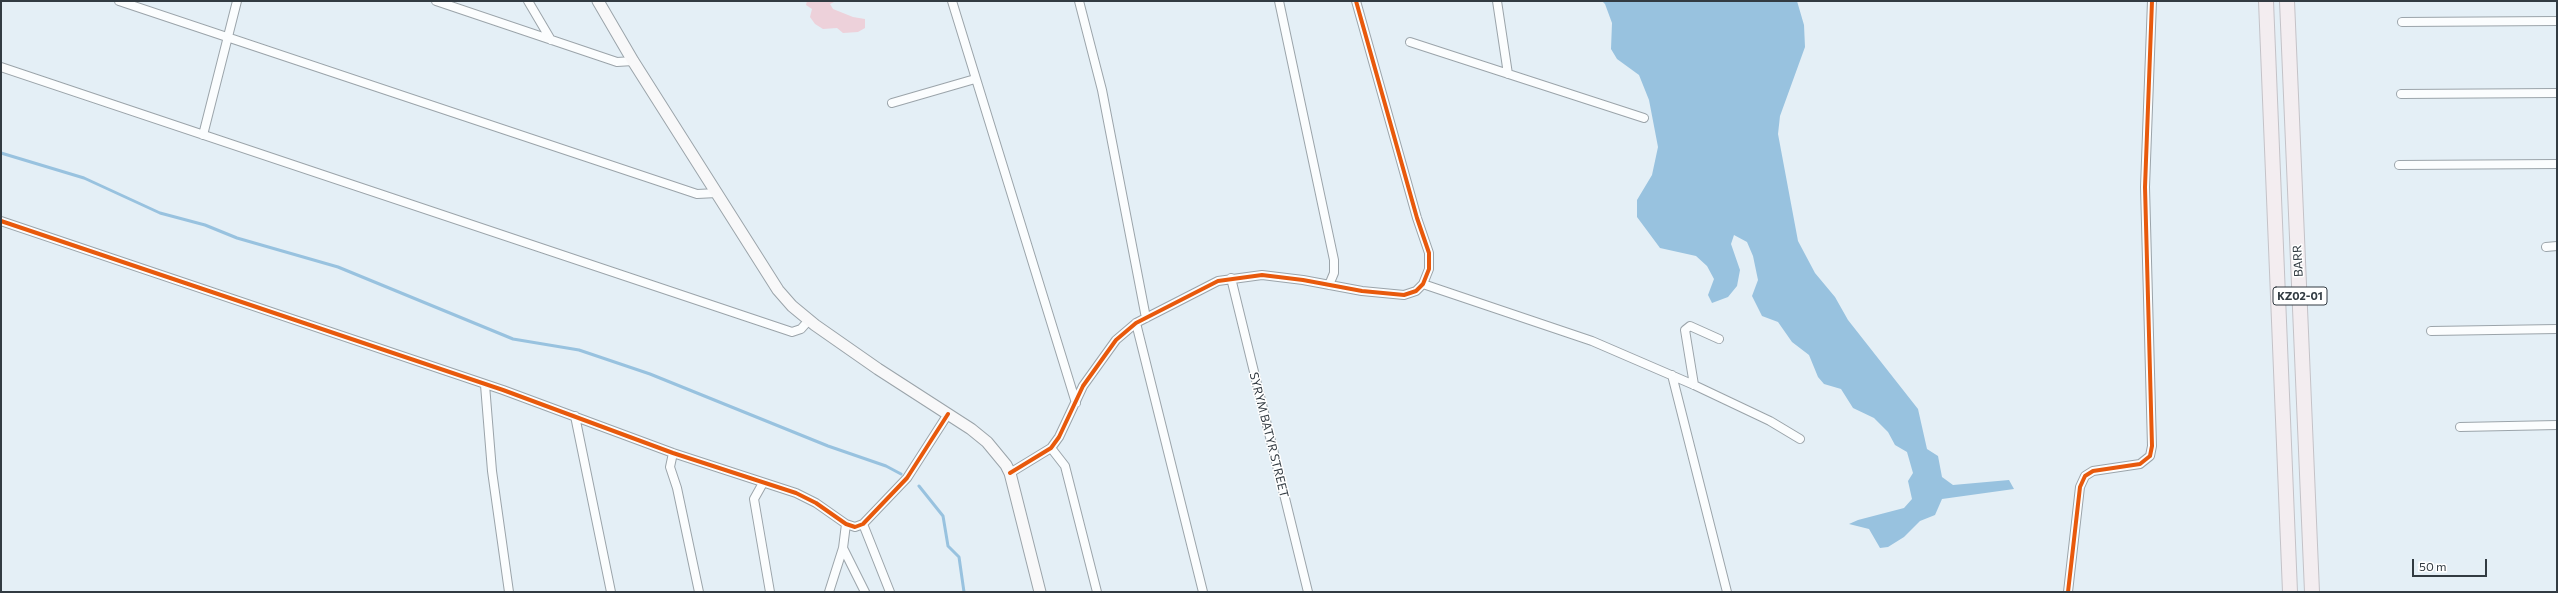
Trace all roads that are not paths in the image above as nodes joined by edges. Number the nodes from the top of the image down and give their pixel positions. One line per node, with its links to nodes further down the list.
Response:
1 (119, 1): 16 (street)
2 (237, 1): 16 (street)
3 (436, 1): 17 (street)
4 (528, 1): 17 (street)
5 (598, 1): 19 (main road)
6 (952, 1): 22 (street)
7 (1079, 1): 37 (street)
8 (1279, 1): 35 (street)
9 (1356, 1): 36 (street)
10 (1497, 1): 21 (street)
11 (2152, 1): 71 (street)
12 (2266, 1): 72 (highway, BARR / KZ02-01)
13 (2287, 1): 73 (highway, BARR / KZ02-01)
14 (2557, 21): 15 (street)
15 (2402, 22)
16 (228, 37): 27 (street); 30 (street)
17 (551, 40): 19 (street)
18 (1410, 42): 21 (street)
19 (633, 61): 30 (main road)
20 (1, 67): 27 (street)
21 (1508, 74): 26 (street)
22 (975, 79): 25 (street); 46 (street)
23 (2557, 92): 24 (street)
24 (2402, 94)
25 (892, 103)
26 (1644, 118)
27 (204, 135): 38 (street)
28 (2557, 164): 29 (street)
29 (2399, 165)
30 (717, 193): 38 (main road)
31 (1, 221): 44 (street)
32 (2557, 246): 33 (street)
33 (2546, 247)
34 (1231, 278): 35 (street); 37 (street); 69 (street, SYRYM BATYR STREET)
35 (1328, 284): 36 (street)
36 (1423, 284): 43 (street)
37 (1146, 318): 39 (street)
38 (809, 320): 47 (main road)
39 (1136, 323): 46 (street); 68 (street)
40 (2557, 328): 41 (street)
41 (2431, 331)
42 (1720, 339): 45 (street)
43 (1672, 375): 45 (street); 70 (street)
44 (485, 385): 48 (street); 59 (street)
45 (1694, 385): 51 (street)
46 (1076, 403): 52 (street)
47 (948, 414): 54 (main road); 57 (street)
48 (575, 416): 53 (street); 60 (street)
49 (2557, 425): 50 (street)
50 (2460, 427)
51 (1800, 439)
52 (1051, 448): 54 (street); 67 (street)
53 (673, 453): 55 (street); 61 (street)
54 (1010, 473): 66 (main road)
55 (763, 483): 56 (street); 62 (street)
56 (846, 524): 57 (street); 58 (street)
57 (863, 524): 65 (street)
58 (843, 548): 63 (street); 64 (street)
59 (509, 592)
60 (611, 592)
61 (699, 592)
62 (770, 592)
63 (829, 592)
64 (865, 592)
65 (890, 592)
66 (1040, 592)
67 (1097, 592)
68 (1203, 592)
69 (1308, 592)
70 (1727, 592)
71 (2068, 592)
72 (2290, 592)
73 (2312, 592)

